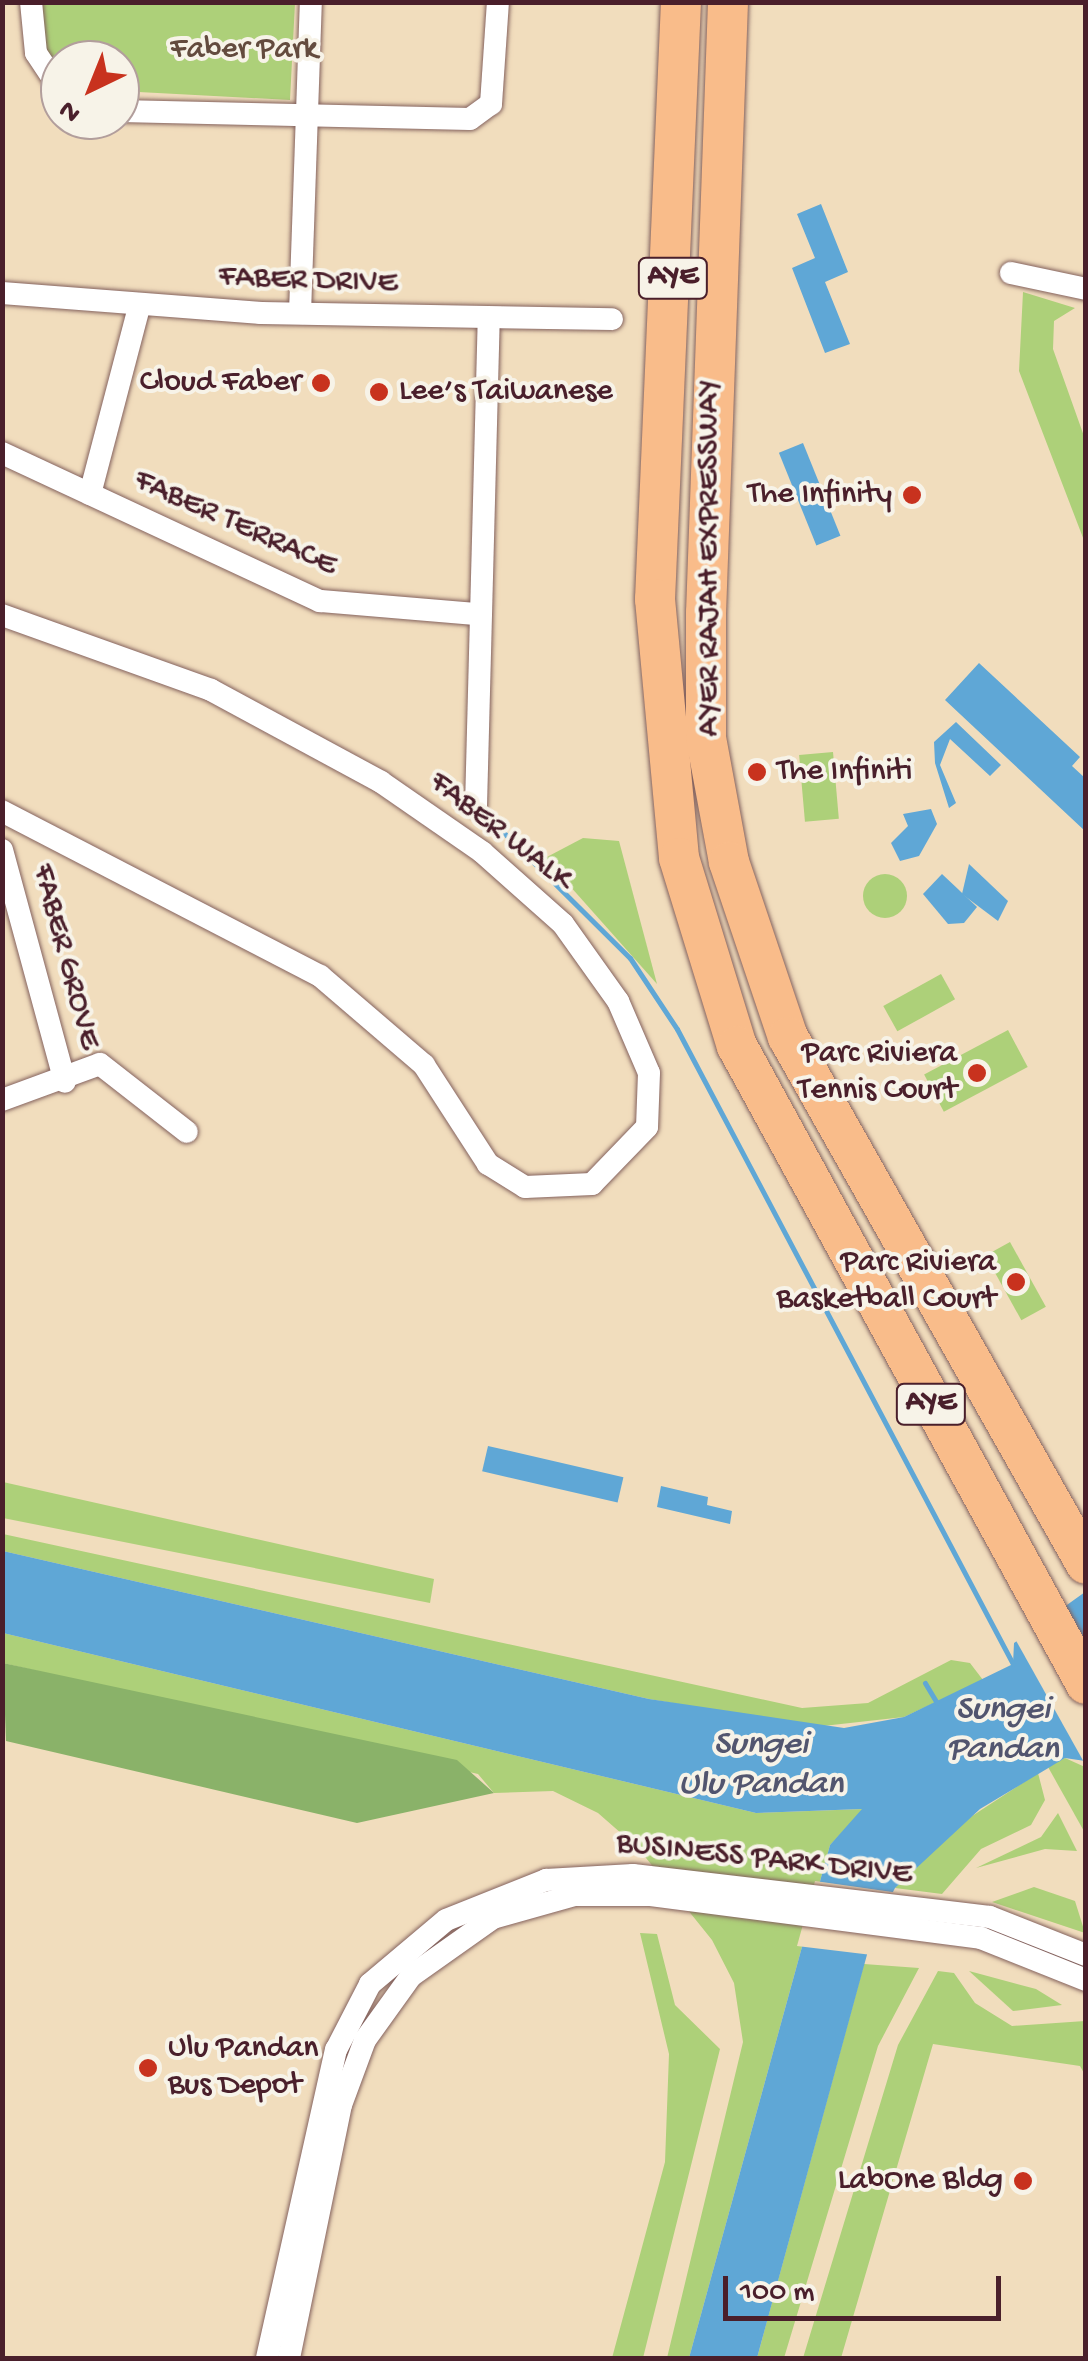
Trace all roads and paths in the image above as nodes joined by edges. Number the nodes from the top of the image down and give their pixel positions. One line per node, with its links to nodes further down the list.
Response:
1 (30, 2): 7 (street)
2 (311, 2): 10 (street)
3 (498, 2): 10 (street)
4 (681, 2): 29 (highway, AYER RAJAH EXPRESSWAY / AYE)
5 (728, 2): 8 (highway, AYER RAJAH EXPRESSWAY / AYE)
6 (744, 2): 8 (highway)
7 (40, 59)
8 (723, 82): 28 (highway, AYER RAJAH EXPRESSWAY / AYE)
9 (140, 112): 10 (street)
10 (305, 122): 15 (street)
11 (1011, 273): 12 (street)
12 (1086, 288)
13 (2, 293): 14 (street, FABER DRIVE)
14 (139, 307): 15 (street, FABER DRIVE); 19 (street, FABER TERRACE)
15 (300, 312): 17 (street, FABER DRIVE)
16 (612, 319): 17 (street, FABER DRIVE)
17 (489, 320): 20 (street)
18 (2, 453): 19 (street, FABER TERRACE)
19 (90, 494): 20 (street, FABER TERRACE)
20 (476, 614): 22 (street)
21 (2, 615): 23 (street, FABER WALK)
22 (476, 806)
23 (4, 816)
24 (2, 850): 25 (street, FABER GROVE)
25 (65, 1082): 26 (street, FABER GROVE); 27 (street, FABER GROVE)
26 (2, 1100)
27 (188, 1132)
28 (1085, 1563)
29 (1086, 1684)
30 (453, 1929): 31 (street, BUSINESS PARK DRIVE); 32 (street, BUSINESS PARK DRIVE); 33 (street, BUSINESS PARK DRIVE); 34 (street, BUSINESS PARK DRIVE)
31 (1086, 1955)
32 (1086, 1980)
33 (266, 2358)
34 (289, 2358)

